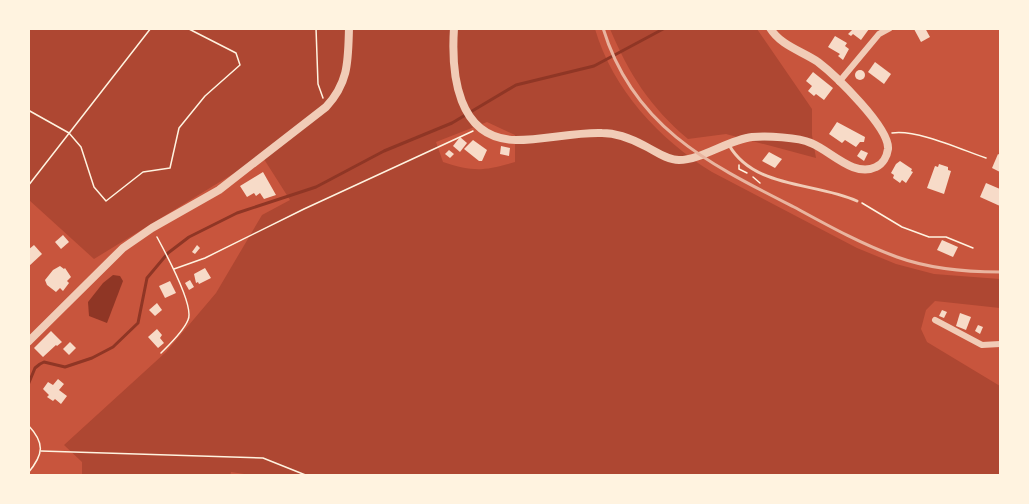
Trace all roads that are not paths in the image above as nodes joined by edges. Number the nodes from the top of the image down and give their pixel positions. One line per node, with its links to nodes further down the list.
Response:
1 (349, 28): 9 (street)
2 (454, 28): 6 (street)
3 (770, 28): 5 (street)
4 (890, 28): 5 (street)
5 (839, 82): 6 (street)
6 (728, 143): 7 (lane)
7 (857, 201)
8 (935, 320): 10 (street)
9 (28, 342)
10 (1000, 344)

